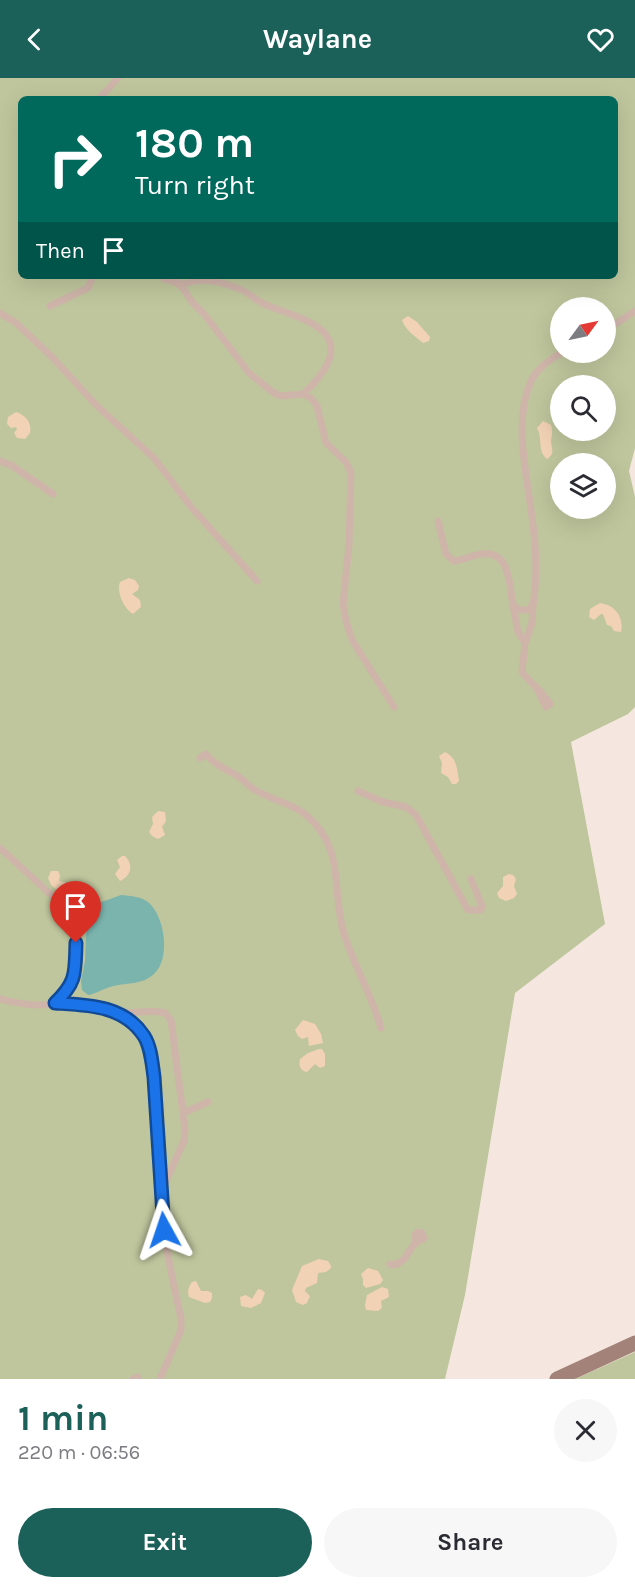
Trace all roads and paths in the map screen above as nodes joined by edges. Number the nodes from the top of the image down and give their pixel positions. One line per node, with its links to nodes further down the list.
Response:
1 (118, 78): 2 (lane)
2 (102, 96)
3 (92, 279): 6 (lane)
4 (164, 279): 11 (lane)
5 (174, 279): 11 (lane)
6 (50, 306)
7 (635, 310): 9 (lane)
8 (0, 314): 15 (lane)
9 (616, 323)
10 (550, 362): 17 (lane)
11 (303, 394): 20 (lane)
12 (0, 461): 13 (lane)
13 (53, 494)
14 (438, 521): 16 (lane)
15 (257, 580)
16 (513, 605): 17 (lane); 18 (lane)
17 (533, 606): 18 (lane)
18 (525, 643): 19 (lane)
19 (536, 687)
20 (394, 707)
21 (200, 758): 28 (lane)
22 (358, 790): 24 (lane)
23 (0, 848): 26 (lane)
24 (471, 879)
25 (0, 999): 26 (lane)
26 (55, 1003): 27 (lane)
27 (116, 1013): 30 (lane); 31 (lane)
28 (381, 1028)
29 (208, 1102): 30 (lane)
30 (183, 1113): 31 (lane)
31 (160, 1194): 35 (lane)
32 (416, 1243): 33 (lane)
33 (390, 1264)
34 (635, 1343): 36 (street)
35 (160, 1379)
36 (557, 1379)

